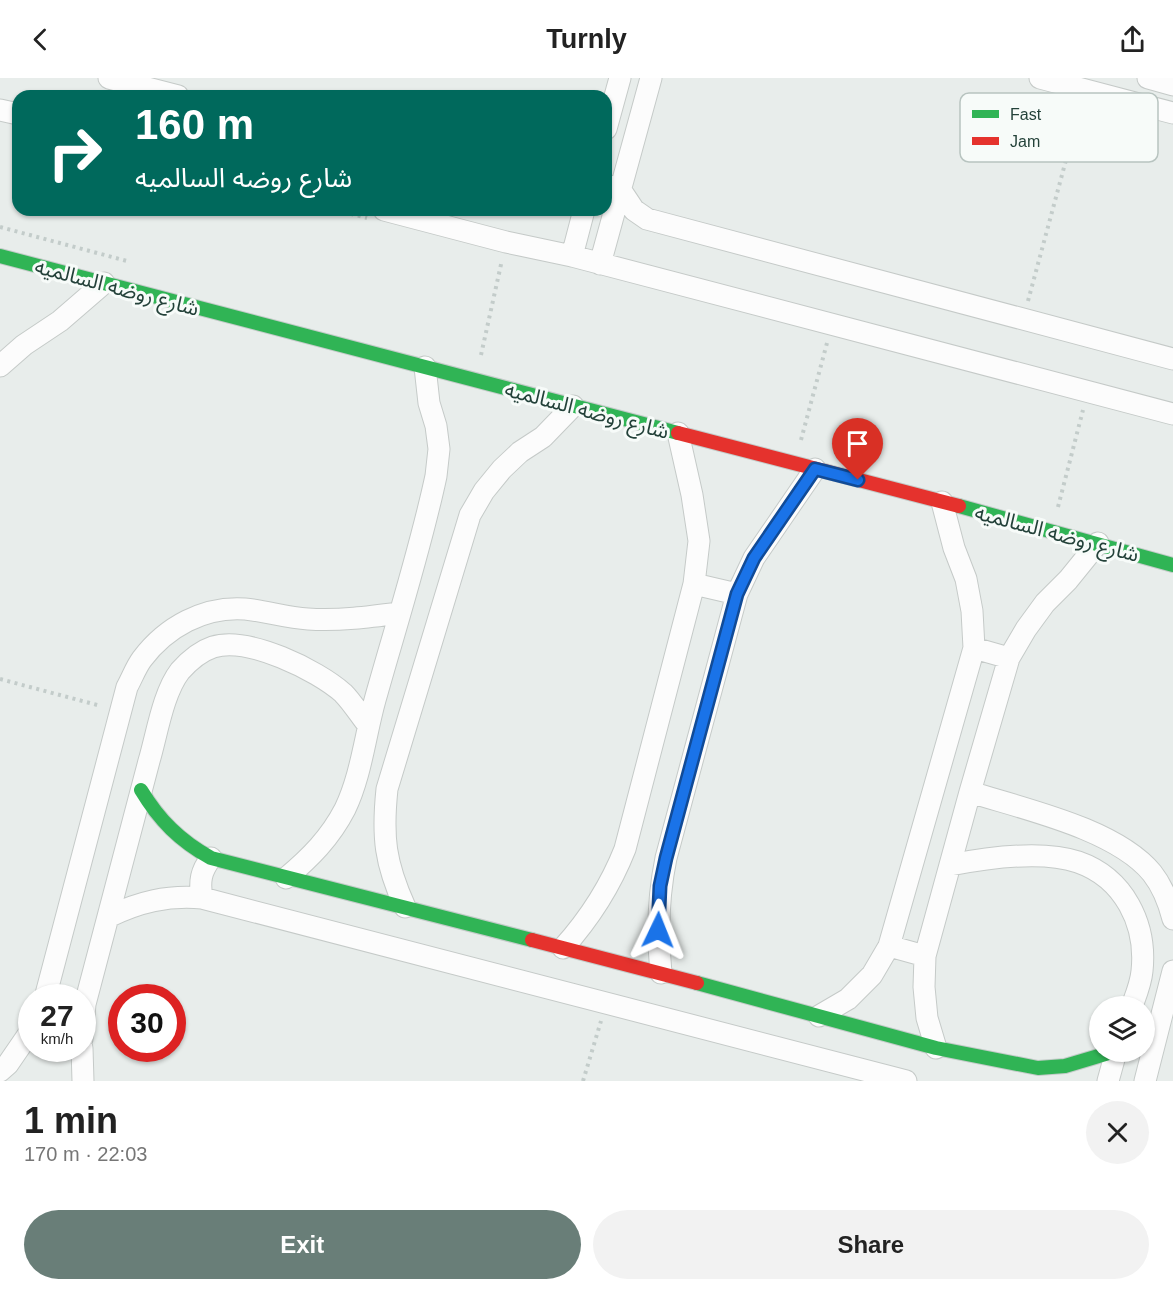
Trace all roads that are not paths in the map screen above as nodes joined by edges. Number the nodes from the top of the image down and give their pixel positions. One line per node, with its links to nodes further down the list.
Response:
1 (109, 78): 8 (street)
2 (620, 78): 10 (street)
3 (651, 78): 13 (street)
4 (1040, 78): 7 (street)
5 (1148, 78): 6 (street)
6 (1173, 85)
7 (1099, 88): 9 (street)
8 (155, 90)
9 (1114, 93)
10 (612, 107)
11 (1158, 108): 12 (street)
12 (1173, 113)
13 (613, 187): 21 (street)
14 (407, 216): 18 (street)
15 (582, 216): 18 (street)
16 (608, 216): 19 (street)
17 (0, 256): 20 (street, شارع روضه السالميه)
18 (572, 256): 19 (street)
19 (600, 264): 25 (street)
20 (104, 283): 22 (street); 23 (street, شارع روضه السالميه)
21 (1173, 359)
22 (0, 366)
23 (425, 367): 24 (street, شارع روضه السالميه); 33 (street)
24 (573, 406): 26 (street, شارع روضه السالميه); 38 (street)
25 (1173, 414)
26 (678, 434): 27 (street, شارع روضه السالميه); 31 (street)
27 (815, 469): 28 (street, شارع روضه السالميه); 32 (street)
28 (942, 502): 29 (street, شارع روضه السالميه); 34 (street)
29 (1098, 543): 30 (street, شارع روضه السالميه); 35 (street)
30 (1173, 566)
31 (694, 584): 32 (street); 49 (street)
32 (737, 594): 52 (street)
33 (399, 613): 36 (street); 53 (street)
34 (974, 648): 35 (street); 48 (street)
35 (1009, 657): 40 (street)
36 (368, 725): 37 (street); 39 (street)
37 (356, 779): 38 (street); 43 (street)
38 (387, 789): 45 (street)
39 (141, 790): 41 (street); 46 (street)
40 (970, 792): 42 (street); 47 (street)
41 (211, 858): 43 (street); 44 (street)
42 (950, 865): 50 (street); 55 (street)
43 (286, 878): 45 (street)
44 (202, 898): 46 (street); 65 (street)
45 (405, 907): 49 (street)
46 (108, 917): 54 (street)
47 (1173, 919)
48 (889, 946): 50 (street); 56 (street)
49 (563, 948): 52 (street)
50 (926, 956): 57 (street)
51 (1173, 971): 67 (street)
52 (661, 973): 56 (street)
53 (54, 984)
54 (90, 984)
55 (1135, 996)
56 (819, 1016): 57 (street)
57 (936, 1048): 63 (street)
58 (18, 1049): 62 (street)
59 (1089, 1059): 63 (street)
60 (82, 1062): 64 (street)
61 (1112, 1062): 66 (street)
62 (0, 1071)
63 (1018, 1073)
64 (83, 1081)
65 (906, 1081)
66 (1108, 1081)
67 (1145, 1081)

